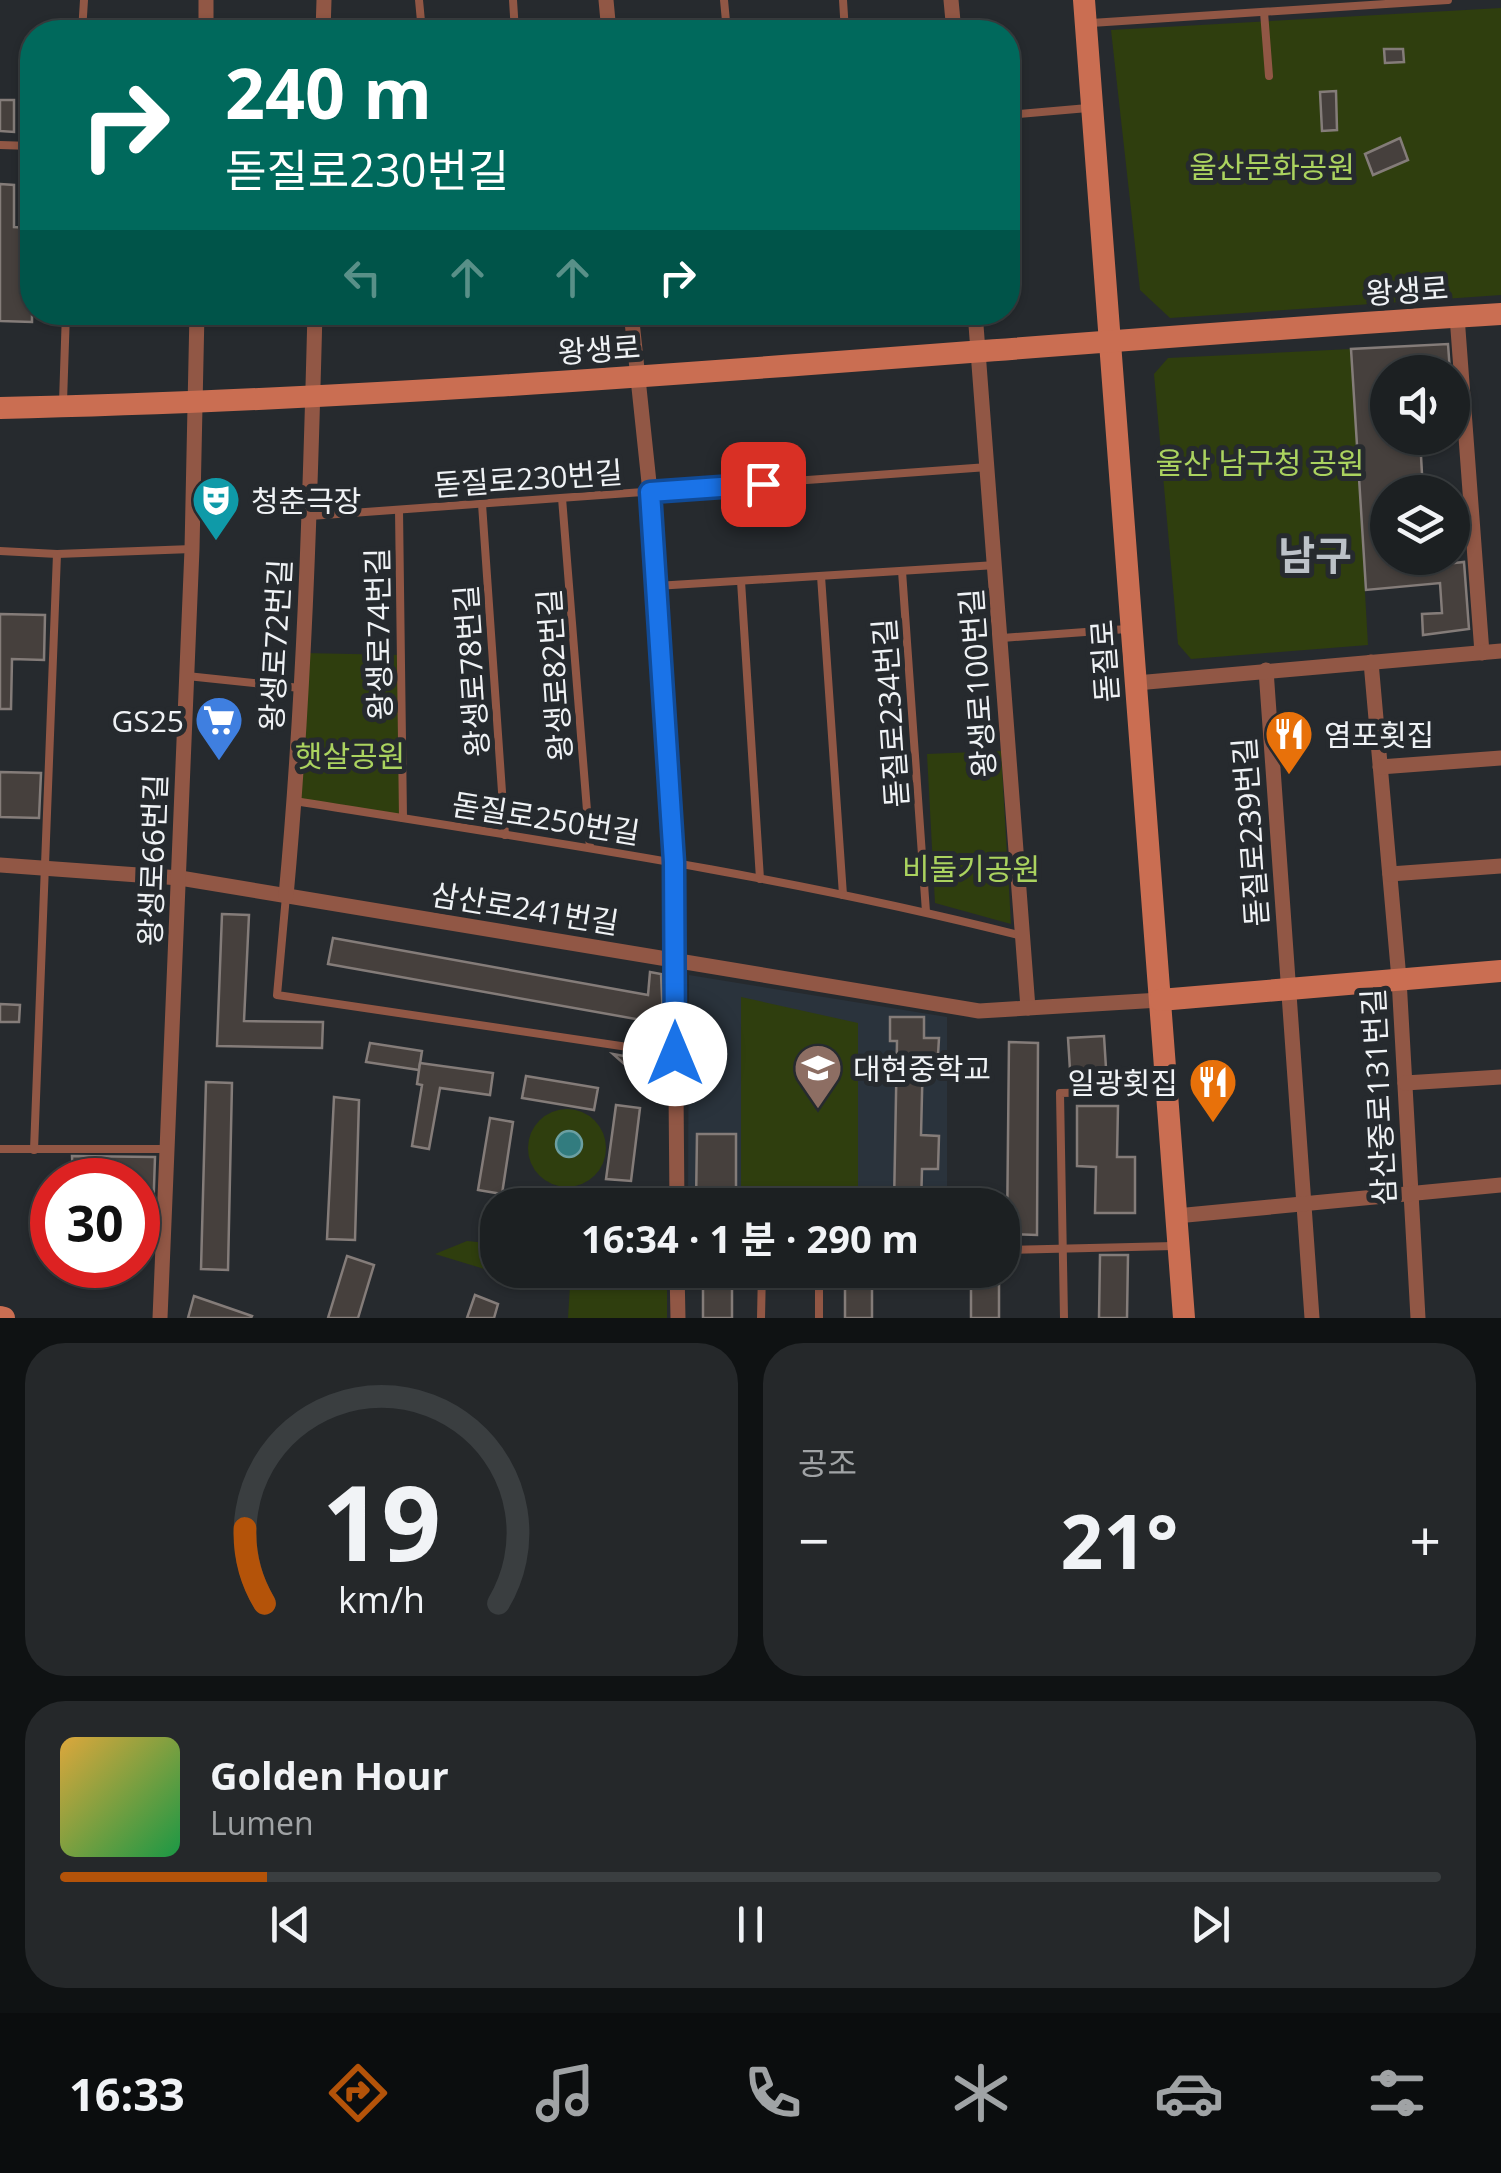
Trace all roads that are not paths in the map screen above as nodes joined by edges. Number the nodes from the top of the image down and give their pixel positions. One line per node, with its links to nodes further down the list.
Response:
1 (1448, 0): 3 (lane)
2 (1085, 12): 3 (lane); 5 (main road, 돋질로)
3 (1264, 12): 4 (lane)
4 (1269, 76)
5 (1093, 108): 6 (lane); 14 (main road, 돋질로)
6 (1020, 114)
7 (1501, 314): 8 (main road, 왕생로)
8 (1458, 316): 14 (main road, 왕생로); 38 (street)
9 (66, 325): 19 (lane)
10 (197, 325): 18 (street, 왕생로66번길)
11 (316, 325): 17 (street, 왕생로72번길)
12 (632, 325): 16 (street)
13 (976, 325): 15 (street, 왕생로100번길)
14 (1110, 344): 15 (main road, 왕생로); 35 (main road, 돋질로)
15 (978, 353): 16 (main road, 왕생로); 21 (street, 왕생로100번길)
16 (636, 376): 17 (main road, 왕생로); 22 (street)
17 (313, 397): 18 (main road, 왕생로); 26 (street, 왕생로72번길)
18 (194, 403): 19 (main road, 왕생로); 27 (street, 왕생로66번길)
19 (63, 406): 20 (main road, 왕생로)
20 (0, 408)
21 (988, 468): 22 (lane, 돋질로230번길); 30 (street, 왕생로100번길)
22 (650, 492): 23 (lane, 돋질로230번길); 34 (street)
23 (562, 498): 24 (lane, 돋질로230번길); 49 (lane, 왕생로82번길)
24 (482, 504): 25 (lane, 돋질로230번길); 48 (lane, 왕생로78번길)
25 (399, 510): 26 (lane, 돋질로230번길); 47 (lane, 왕생로74번길)
26 (310, 516): 43 (street, 왕생로72번길)
27 (192, 549): 29 (lane); 41 (street, 왕생로66번길)
28 (0, 552): 29 (lane)
29 (57, 554): 52 (lane)
30 (996, 565): 31 (lane); 36 (street, 왕생로100번길)
31 (902, 571): 32 (lane); 59 (lane, 돋질로234번길)
32 (820, 576): 33 (lane); 57 (lane, 돋질로234번길)
33 (741, 581): 34 (lane); 56 (lane)
34 (656, 586): 50 (street)
35 (1132, 628): 36 (lane); 42 (main road, 돋질로)
36 (1002, 638): 60 (street, 왕생로100번길)
37 (1501, 651): 38 (street)
38 (1482, 653): 39 (street)
39 (1371, 662): 40 (street); 45 (street, 삼산중로131번길)
40 (1266, 670): 42 (street); 64 (street, 돋질로239번길)
41 (187, 676): 43 (lane); 55 (street, 왕생로66번길)
42 (1136, 683): 65 (main road, 돋질로)
43 (300, 688): 46 (street, 왕생로72번길)
44 (1501, 758): 45 (street)
45 (1380, 767): 54 (street, 삼산중로131번길)
46 (295, 801): 47 (lane, 돋질로250번길); 58 (street, 왕생로72번길)
47 (403, 818): 48 (lane, 돋질로250번길)
48 (505, 834): 49 (lane, 돋질로250번길)
49 (590, 848): 50 (lane, 돋질로250번길)
50 (674, 862): 56 (lane, 돋질로250번길); 61 (street)
51 (0, 864): 52 (street, 삼산로241번길)
52 (44, 866): 55 (street, 삼산로241번길); 73 (lane)
53 (1501, 866): 54 (street)
54 (1390, 874): 63 (street, 삼산중로131번길)
55 (179, 878): 58 (street, 삼산로241번길); 72 (street, 왕생로66번길)
56 (760, 879): 57 (lane, 돋질로250번길)
57 (843, 895): 59 (lane, 돋질로250번길)
58 (286, 896): 61 (street, 삼산로241번길); 67 (lane)
59 (926, 912): 60 (lane, 돋질로250번길)
60 (1023, 936): 66 (street, 왕생로100번길)
61 (674, 960): 66 (street, 삼산로241번길); 67 (street)
62 (1501, 972): 63 (main road)
63 (1399, 979): 64 (main road); 69 (street, 삼산중로131번길)
64 (1289, 989): 65 (main road); 77 (street, 돋질로239번길)
65 (1160, 1000): 66 (street, 삼산로241번길); 78 (main road, 돋질로)
66 (1028, 1008)
67 (675, 1054): 75 (street)
68 (1501, 1077): 69 (street)
69 (1405, 1083): 76 (street, 삼산중로131번길)
70 (1114, 1092): 80 (lane)
71 (0, 1149): 73 (lane)
72 (168, 1149): 73 (lane); 85 (street, 왕생로66번길)
73 (34, 1150)
74 (1501, 1185): 76 (street)
75 (677, 1188)
76 (1411, 1192): 77 (street); 92 (street, 삼산중로131번길)
77 (1304, 1201): 78 (street); 91 (street, 돋질로239번길)
78 (1176, 1216): 79 (main road, 돋질로)
79 (1178, 1246): 80 (lane); 90 (main road, 돋질로)
80 (1063, 1249): 81 (lane); 89 (lane)
81 (1020, 1250)
82 (677, 1288): 86 (street)
83 (762, 1288): 87 (lane)
84 (819, 1288): 88 (lane)
85 (160, 1318)
86 (678, 1318)
87 (761, 1318)
88 (819, 1318)
89 (1064, 1318)
90 (1184, 1318)
91 (1312, 1318)
92 (1418, 1318)

